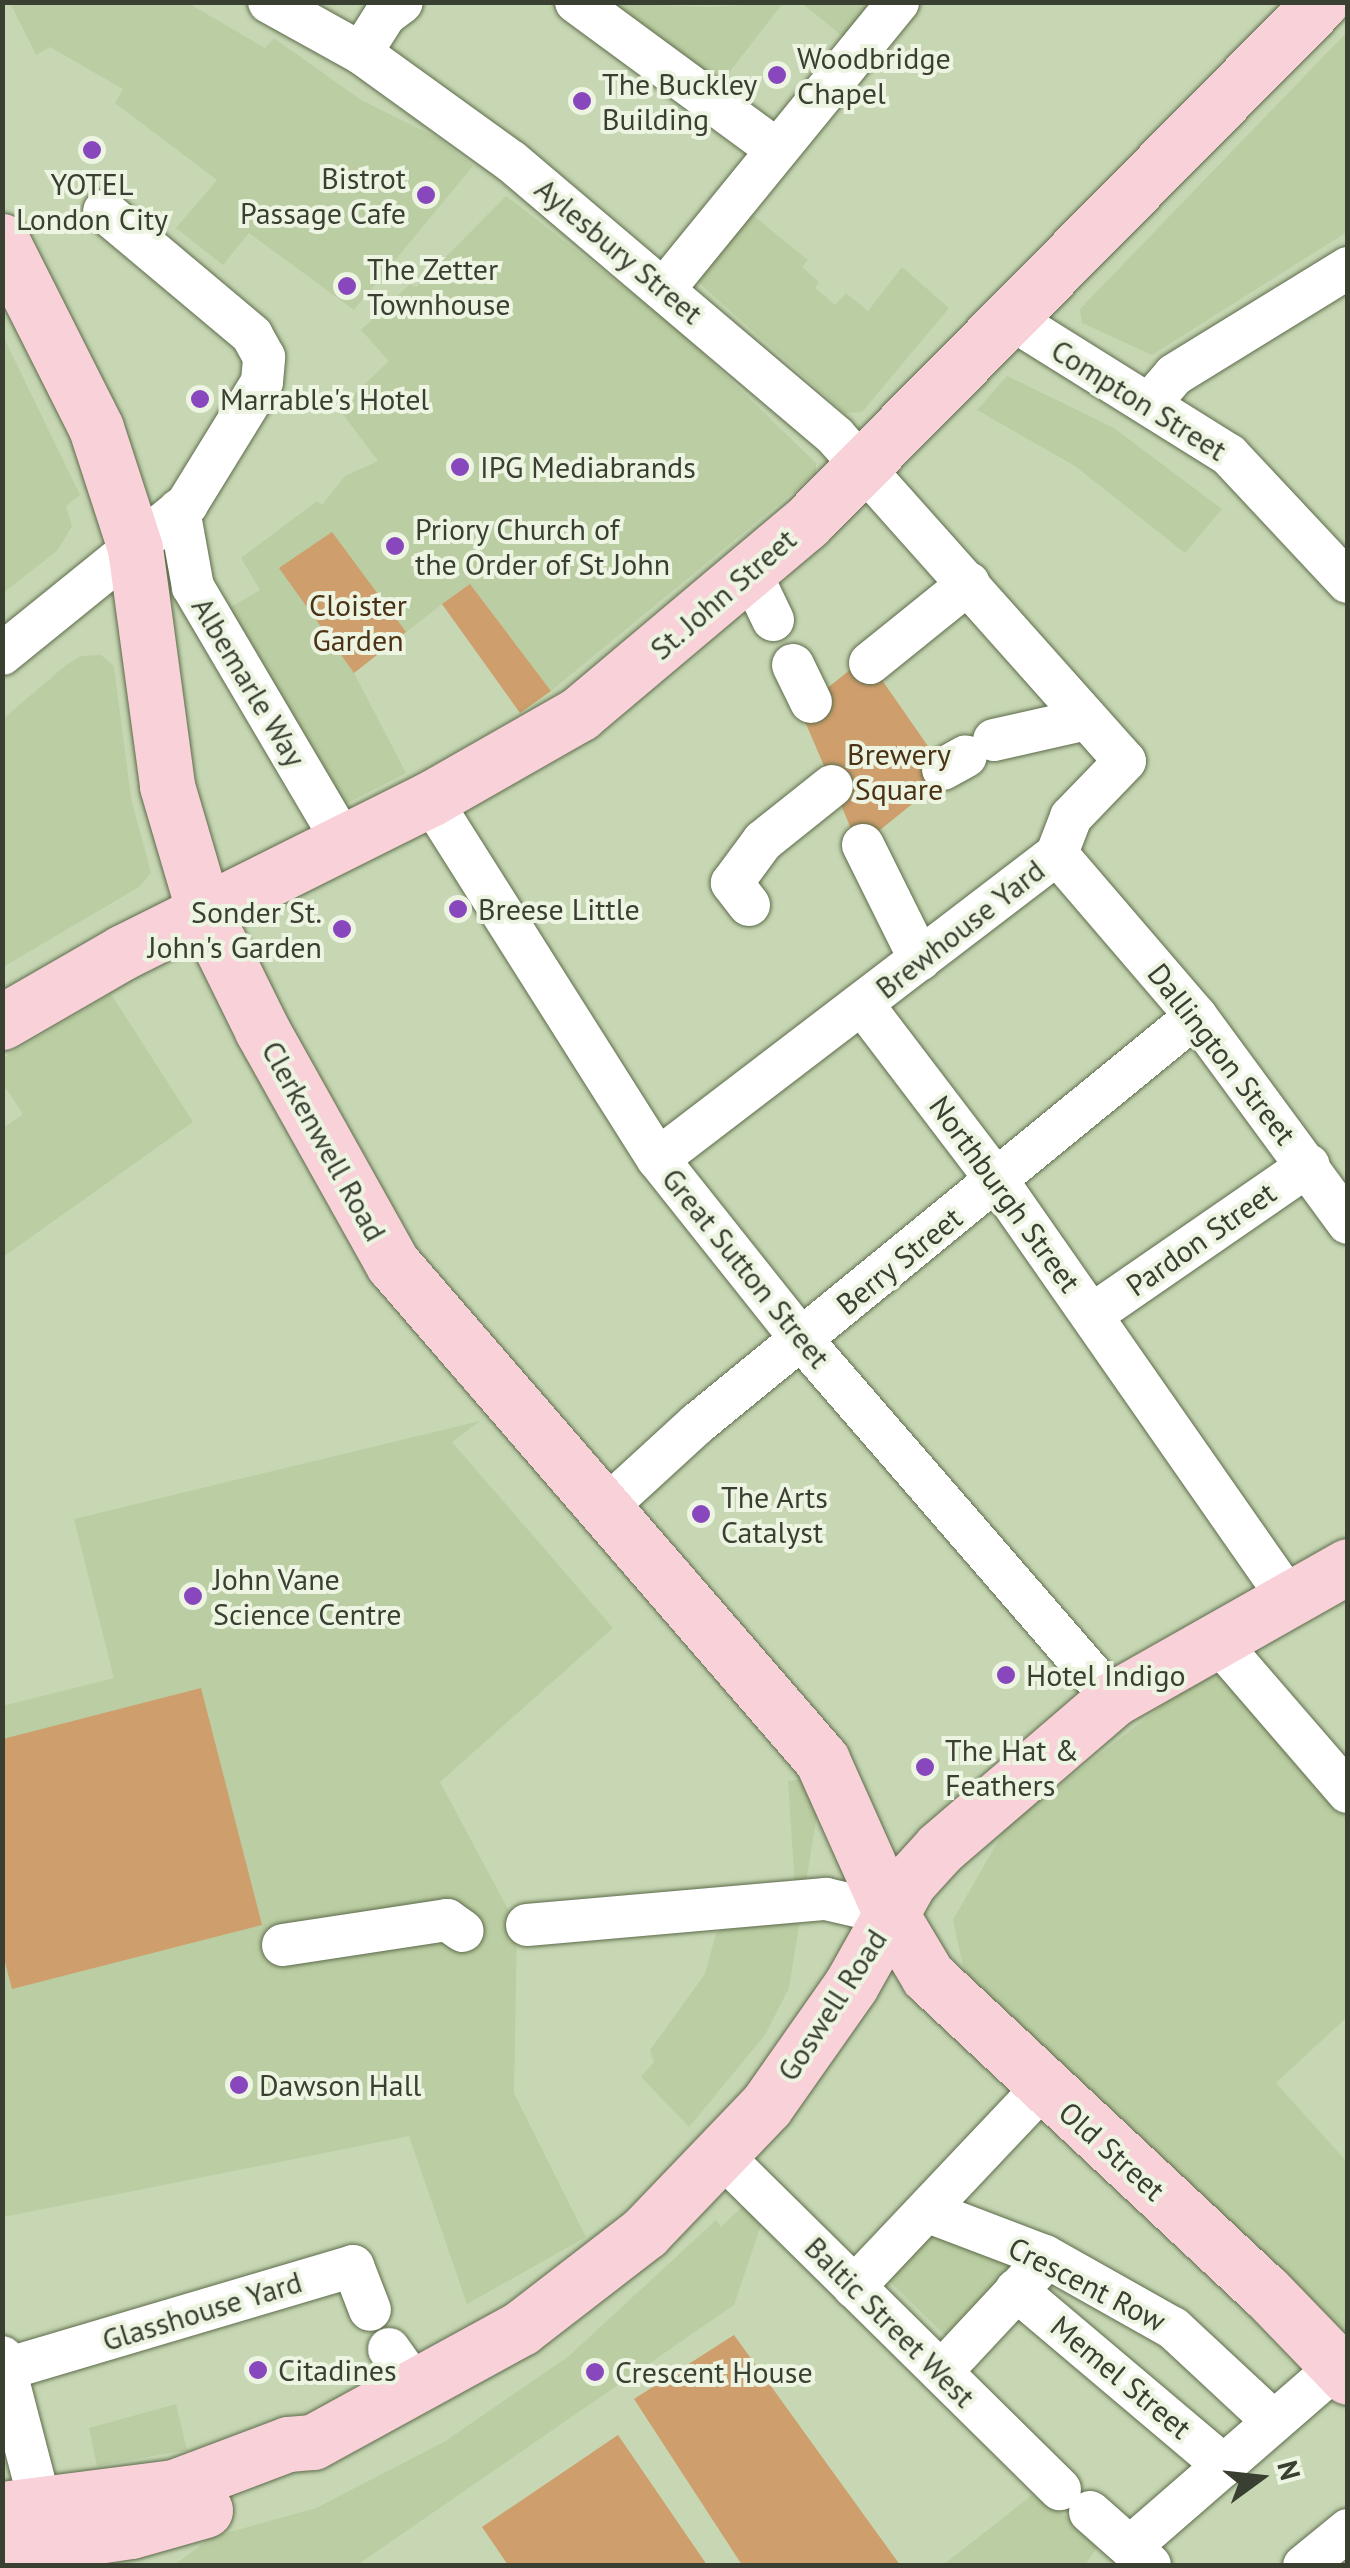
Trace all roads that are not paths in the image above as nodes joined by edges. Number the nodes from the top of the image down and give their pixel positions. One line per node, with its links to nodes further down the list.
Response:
1 (269, 2): 6 (street, Aylesbury Street)
2 (402, 2): 6 (street)
3 (576, 2): 7 (street)
4 (898, 2): 7 (street)
5 (1320, 2): 12 (main road, St. John Street)
6 (361, 52): 11 (street, Aylesbury Street)
7 (776, 150): 11 (street)
8 (104, 210): 15 (street)
9 (2, 241): 16 (main road, Clerkenwell Road)
10 (1348, 268): 13 (street)
11 (665, 288): 14 (street, Aylesbury Street)
12 (1005, 314): 13 (street, Compton Street); 14 (main road, St. John Street)
13 (1150, 403): 17 (street, Compton Street)
14 (864, 464): 18 (street, Brewhouse Yard); 24 (main road, St. John Street)
15 (179, 510): 16 (street); 25 (street, Albemarle Way)
16 (134, 548): 19 (street); 30 (main road, Clerkenwell Road)
17 (1348, 582)
18 (969, 583): 20 (street); 21 (street, Brewhouse Yard)
19 (9, 633)
20 (870, 663)
21 (1087, 719): 22 (street); 27 (street, Brewhouse Yard)
22 (968, 755)
23 (832, 786): 29 (street)
24 (430, 800): 25 (main road, St. John Street); 35 (street, Great Sutton Street)
25 (346, 844): 30 (main road, St. John Street)
26 (863, 845): 31 (street)
27 (1057, 854): 28 (street, Brewhouse Yard); 31 (street, Brewhouse Yard)
28 (1089, 891): 33 (street, Dallington Street)
29 (749, 904)
30 (204, 912): 34 (main road, St. John Street); 41 (main road, Clerkenwell Road)
31 (920, 960): 32 (street, Brewhouse Yard)
32 (863, 1005): 35 (street); 37 (street, Northburgh Street)
33 (1196, 1016): 36 (street, Dallington Street); 37 (street, Berry Street)
34 (2, 1022)
35 (658, 1159): 40 (street, Great Sutton Street)
36 (1309, 1165): 38 (street, Dallington Street); 39 (street, Pardon Street)
37 (998, 1181): 39 (street, Northburgh Street); 40 (street, Berry Street)
38 (1348, 1223)
39 (1092, 1314): 43 (street, Northburgh Street)
40 (802, 1340): 41 (street, Berry Street); 45 (street, Great Sutton Street)
41 (604, 1509): 47 (main road, Clerkenwell Road)
42 (1347, 1566): 43 (main road, Goswell Road)
43 (1288, 1597): 44 (main road, Goswell Road)
44 (1214, 1637): 45 (main road, Goswell Road); 46 (street)
45 (1113, 1698): 47 (main road, Goswell Road)
46 (1348, 1792)
47 (891, 1914): 48 (street); 51 (main road, Old Street); 52 (main road, Goswell Road)
48 (527, 1924)
49 (463, 1931): 50 (street)
50 (282, 1945)
51 (1042, 2088): 53 (street); 59 (main road, Old Street)
52 (721, 2155): 55 (street, Baltic Street West); 64 (main road, Goswell Road)
53 (929, 2212): 54 (street, Crescent Row); 55 (street)
54 (1046, 2256): 56 (street); 61 (street, Crescent Row)
55 (854, 2288): 60 (street, Baltic Street West)
56 (1016, 2290): 60 (street); 62 (street, Memel Street)
57 (370, 2310): 58 (street, Glasshouse Yard)
58 (4, 2363): 63 (street, Glasshouse Yard)
59 (1343, 2371): 61 (street)
60 (941, 2372): 67 (street, Baltic Street West)
61 (1274, 2421): 62 (street)
62 (1224, 2466): 67 (street)
63 (21, 2506): 64 (main road)
64 (131, 2530): 66 (main road)
65 (1348, 2530): 68 (street)
66 (2, 2550)
67 (1141, 2556)
68 (1304, 2566)

